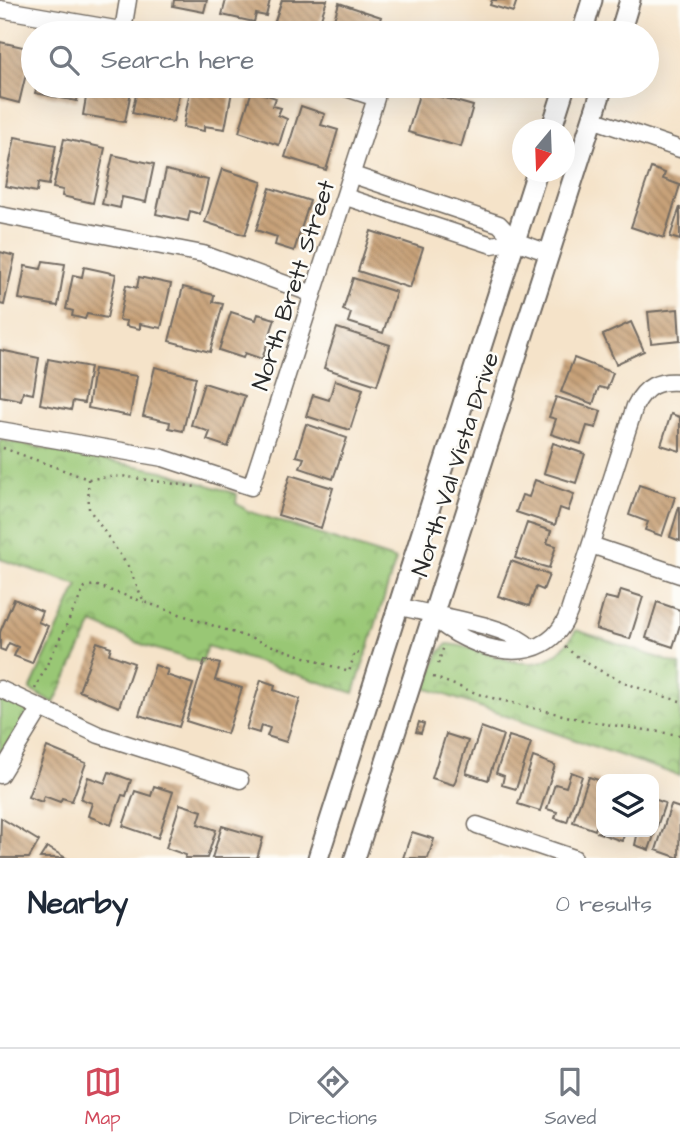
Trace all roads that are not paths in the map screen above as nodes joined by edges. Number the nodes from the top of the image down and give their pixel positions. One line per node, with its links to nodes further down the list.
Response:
1 (128, 0): 6 (street)
2 (592, 0): 7 (main road)
3 (630, 0): 8 (main road)
4 (0, 9): 5 (street)
5 (68, 21)
6 (129, 21)
7 (586, 21)
8 (624, 21)
9 (376, 98): 15 (street, North Brett Street)
10 (561, 98): 12 (main road)
11 (599, 98): 13 (main road, North Val Vista Drive)
12 (554, 119)
13 (592, 119): 14 (street); 20 (main road, North Val Vista Drive)
14 (680, 149)
15 (353, 175): 17 (street, North Brett Street); 19 (street)
16 (534, 182): 19 (main road, North Val Vista Drive)
17 (346, 197): 19 (street); 21 (street, North Brett Street)
18 (0, 215): 21 (street)
19 (515, 241): 20 (street); 26 (main road, North Val Vista Drive)
20 (549, 253): 27 (main road, North Val Vista Drive)
21 (313, 293): 23 (street, North Brett Street)
22 (680, 382): 24 (street)
23 (0, 430)
24 (590, 545): 25 (street); 27 (street)
25 (680, 575)
26 (398, 606): 27 (street); 33 (main road, North Val Vista Drive)
27 (432, 616): 34 (main road, North Val Vista Drive)
28 (0, 689): 29 (street)
29 (35, 705): 30 (street); 31 (street)
30 (0, 775)
31 (240, 780)
32 (477, 825): 35 (street)
33 (318, 858)
34 (355, 858)
35 (574, 858)

